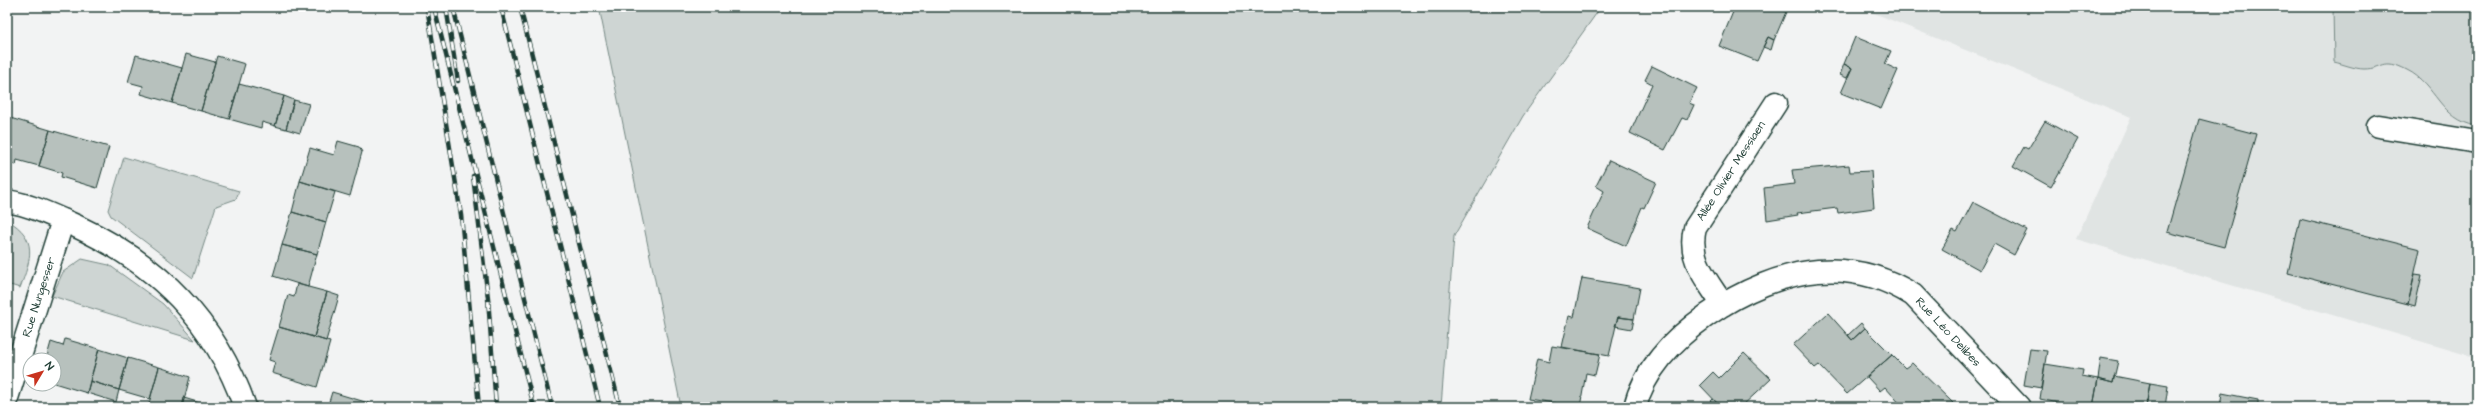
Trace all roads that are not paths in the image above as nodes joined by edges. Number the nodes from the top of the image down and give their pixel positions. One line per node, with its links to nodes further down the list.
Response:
1 (1776, 103): 6 (street, Allée Olivier Messiaen)
2 (2378, 126): 3 (street)
3 (2477, 142)
4 (7, 201): 5 (street)
5 (63, 220): 7 (street, Rue Nungesser); 8 (street)
6 (1723, 305): 9 (street, Rue Léo Delibes); 10 (street, Rue Léo Delibes)
7 (7, 398)
8 (246, 407)
9 (1635, 407)
10 (2020, 407)

